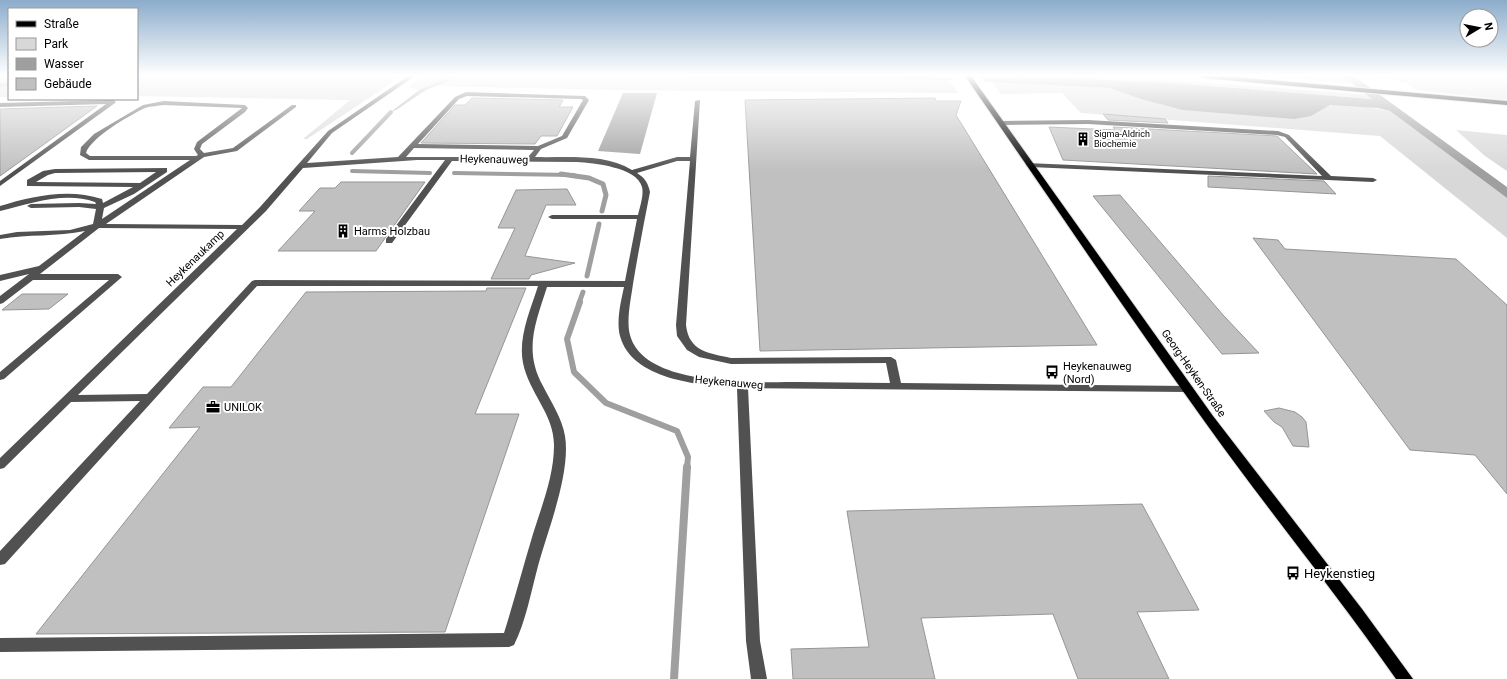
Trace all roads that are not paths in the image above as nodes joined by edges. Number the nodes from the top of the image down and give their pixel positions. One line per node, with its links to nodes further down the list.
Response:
1 (105, 108): 23 (street)
2 (142, 108): 13 (street)
3 (245, 108): 13 (street)
4 (292, 108): 13 (street)
5 (365, 108): 19 (street, Heykenaukamp)
6 (448, 108): 11 (street)
7 (582, 108): 12 (street)
8 (698, 108): 15 (street)
9 (990, 108): 10 (main road, Georg-Heyken-Straße)
10 (1001, 123): 18 (main road, Georg-Heyken-Straße); 21 (street)
11 (413, 146): 12 (street); 16 (street)
12 (539, 148): 17 (street)
13 (199, 156): 29 (street)
14 (450, 158): 16 (street, Heykenauweg); 17 (street, Heykenauweg); 32 (street)
15 (694, 158): 20 (street); 41 (street)
16 (400, 159): 19 (street, Heykenauweg)
17 (530, 159): 20 (street, Heykenauweg)
18 (1030, 165): 21 (street); 42 (main road, Georg-Heyken-Straße)
19 (299, 166): 30 (street, Heykenaukamp)
20 (632, 172): 28 (street, Heykenauweg)
21 (1328, 177): 22 (street)
22 (1373, 180)
23 (0, 184)
24 (142, 185): 24 (street); 25 (street)
25 (100, 207): 26 (street); 29 (street)
26 (0, 210)
27 (552, 217): 28 (street)
28 (642, 217): 37 (street, Heykenauweg)
29 (97, 226): 30 (street); 31 (street); 33 (street)
30 (245, 227): 44 (street, Heykenaukamp)
31 (0, 237)
32 (389, 241)
33 (43, 268): 34 (street); 35 (street)
34 (31, 277): 38 (street); 39 (street)
35 (0, 278)
36 (543, 284): 37 (street); 43 (street); 47 (street)
37 (629, 284): 40 (street, Heykenauweg)
38 (0, 301)
39 (0, 377)
40 (742, 386): 41 (street, Heykenauweg); 48 (street)
41 (896, 387): 42 (street, Heykenauweg)
42 (1188, 389): 49 (main road, Georg-Heyken-Straße)
43 (150, 397): 44 (street); 46 (street)
44 (68, 399): 45 (street, Heykenaukamp)
45 (0, 466)
46 (0, 560)
47 (0, 645)
48 (759, 679)
49 (1405, 679)

